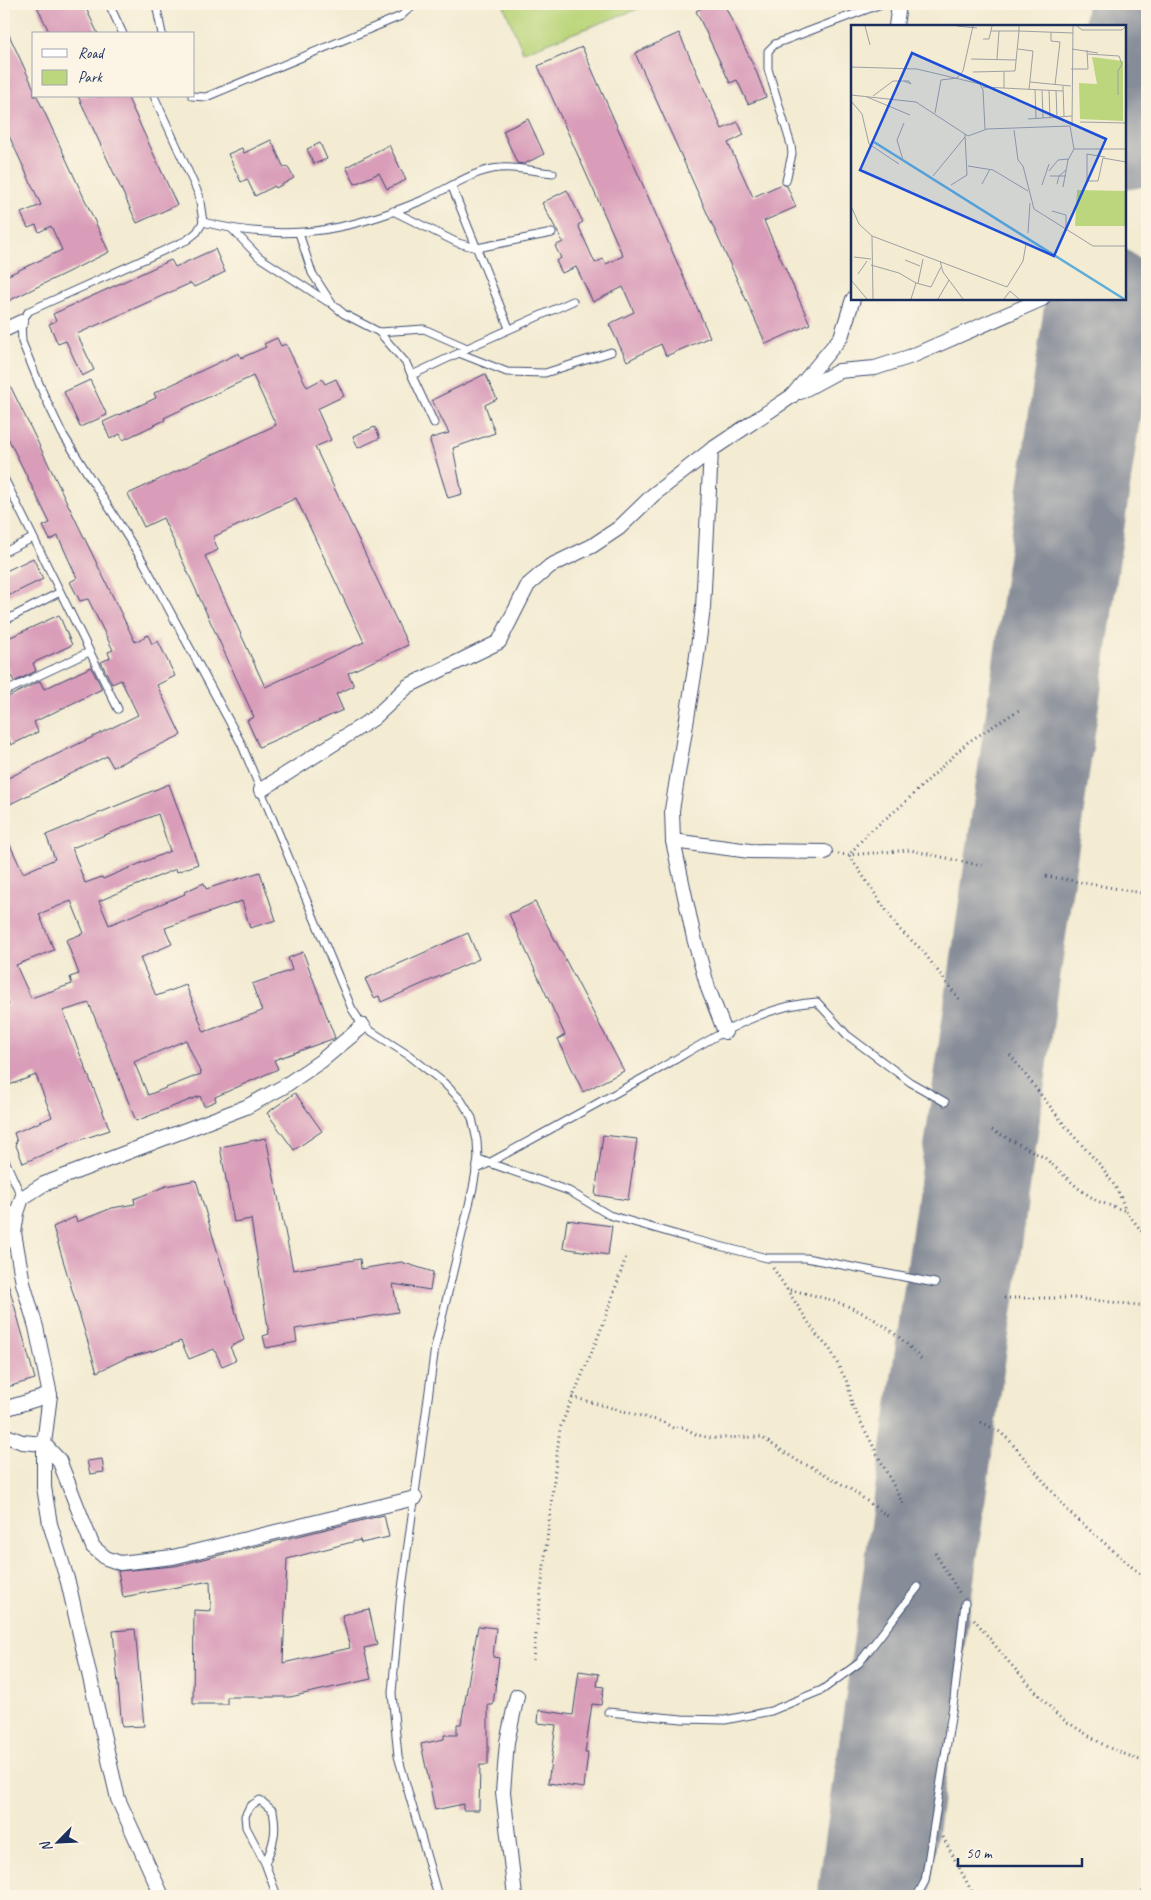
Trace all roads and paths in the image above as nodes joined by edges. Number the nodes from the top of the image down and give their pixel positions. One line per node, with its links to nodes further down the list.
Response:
1 (109, 4): 7 (lane)
2 (156, 4): 8 (lane)
3 (414, 4): 9 (lane)
4 (881, 4): 12 (lane)
5 (898, 4): 6 (street)
6 (896, 25)
7 (122, 32)
8 (162, 32)
9 (195, 96)
10 (155, 98): 15 (lane)
11 (554, 173): 13 (lane)
12 (786, 180)
13 (452, 187): 14 (lane); 19 (lane)
14 (393, 211): 17 (lane); 19 (lane)
15 (204, 222): 16 (lane); 24 (lane)
16 (232, 229): 17 (lane); 23 (lane)
17 (300, 233): 23 (lane)
18 (552, 233): 19 (lane)
19 (477, 248): 25 (lane)
20 (853, 300): 32 (street)
21 (1040, 300): 32 (street)
22 (573, 301): 25 (lane)
23 (332, 304): 27 (lane)
24 (21, 322): 26 (street); 44 (lane)
25 (509, 328): 28 (lane)
26 (4, 330)
27 (379, 332): 28 (lane); 31 (lane)
28 (468, 348): 30 (lane)
29 (611, 352): 30 (lane)
30 (459, 353): 31 (lane)
31 (412, 374): 33 (lane)
32 (792, 396): 34 (street)
33 (434, 423)
34 (711, 450): 44 (street); 45 (street)
35 (5, 481): 36 (lane)
36 (33, 538): 37 (lane); 38 (lane)
37 (4, 552)
38 (60, 592): 39 (lane); 40 (lane)
39 (4, 620)
40 (89, 652): 41 (lane); 42 (lane)
41 (4, 692)
42 (118, 709)
43 (1019, 710): 47 (path)
44 (261, 790): 52 (lane)
45 (674, 841): 46 (street); 53 (street)
46 (825, 852): 47 (path)
47 (849, 856): 48 (path); 51 (path)
48 (983, 866)
49 (1046, 876): 50 (path)
50 (1147, 894)
51 (959, 999)
52 (363, 1026): 58 (lane); 61 (street)
53 (725, 1032): 55 (lane); 59 (lane)
54 (1010, 1055): 62 (path)
55 (945, 1102)
56 (992, 1130): 62 (path)
57 (4, 1158): 61 (lane)
58 (478, 1158): 59 (lane); 60 (lane)
59 (491, 1162): 60 (lane); 65 (lane)
60 (476, 1170): 77 (lane)
61 (22, 1198): 71 (street)
62 (1126, 1211): 63 (path)
63 (1147, 1238)
64 (627, 1254): 72 (path)
65 (767, 1258): 66 (lane); 67 (path)
66 (935, 1283)
67 (789, 1290): 70 (path); 78 (path)
68 (1004, 1298): 69 (path)
69 (1147, 1306)
70 (923, 1361)
71 (50, 1395): 73 (street); 76 (street)
72 (572, 1397): 79 (path); 84 (path)
73 (4, 1409)
74 (981, 1422): 81 (path)
75 (4, 1435): 76 (street)
76 (44, 1444): 77 (street); 91 (street)
77 (415, 1498): 93 (lane)
78 (904, 1506)
79 (890, 1518)
80 (935, 1553): 83 (path)
81 (1147, 1580)
82 (918, 1588): 86 (lane)
83 (965, 1603): 87 (path); 88 (lane)
84 (533, 1660)
85 (517, 1696): 94 (street)
86 (608, 1712)
87 (1147, 1763)
88 (933, 1820): 95 (lane); 96 (path)
89 (265, 1863): 89 (lane); 92 (lane)
90 (1147, 1886): 97 (path)
91 (162, 1896)
92 (277, 1896)
93 (438, 1896)
94 (515, 1896)
95 (917, 1896)
96 (974, 1896)
97 (1139, 1896)

